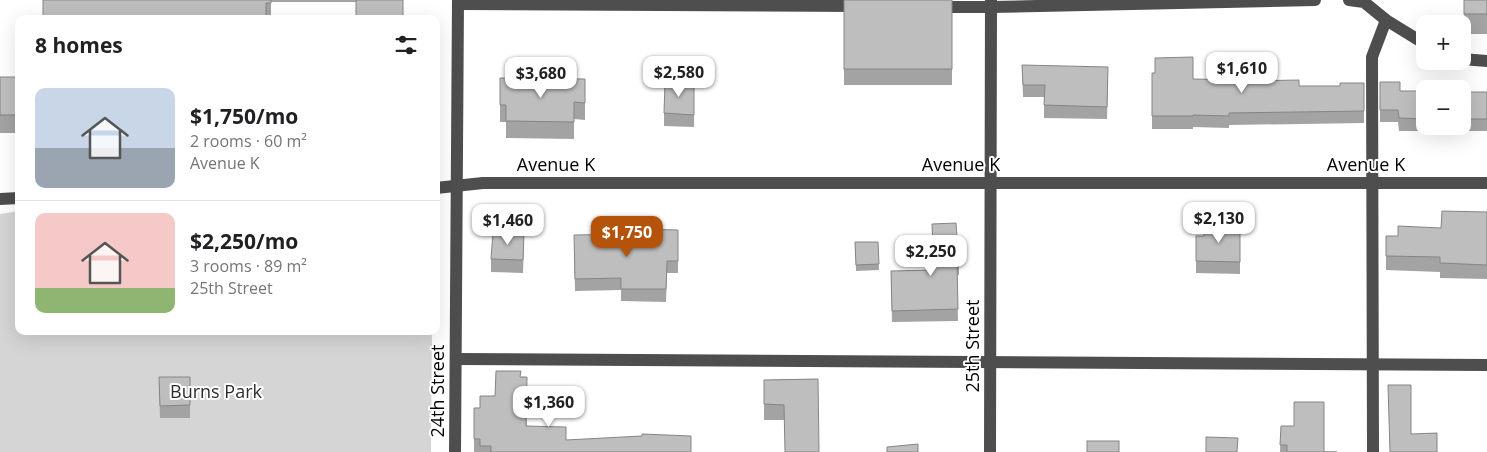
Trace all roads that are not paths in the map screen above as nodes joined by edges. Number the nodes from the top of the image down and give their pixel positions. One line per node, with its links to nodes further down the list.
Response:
1 (1315, 0): 4 (street)
2 (1349, 0): 7 (street)
3 (458, 2): 5 (street); 14 (street, 24th Street)
4 (991, 4): 6 (street); 12 (street, 25th Street)
5 (872, 6)
6 (922, 7)
7 (1386, 20): 8 (street); 11 (street)
8 (1416, 38)
9 (1471, 59): 10 (street)
10 (1487, 61)
11 (1371, 182): 12 (street, Avenue K); 13 (street, Avenue K); 20 (street)
12 (991, 183): 14 (street, Avenue K); 19 (street, 25th Street)
13 (1487, 183)
14 (457, 185): 15 (street, Avenue K); 18 (street, 24th Street)
15 (440, 187)
16 (15, 198): 17 (street)
17 (0, 199)
18 (456, 360): 19 (street); 22 (street, 24th Street)
19 (990, 362): 20 (street); 23 (street, 25th Street)
20 (1372, 364): 21 (street); 24 (street)
21 (1487, 365)
22 (455, 452)
23 (990, 452)
24 (1373, 452)

